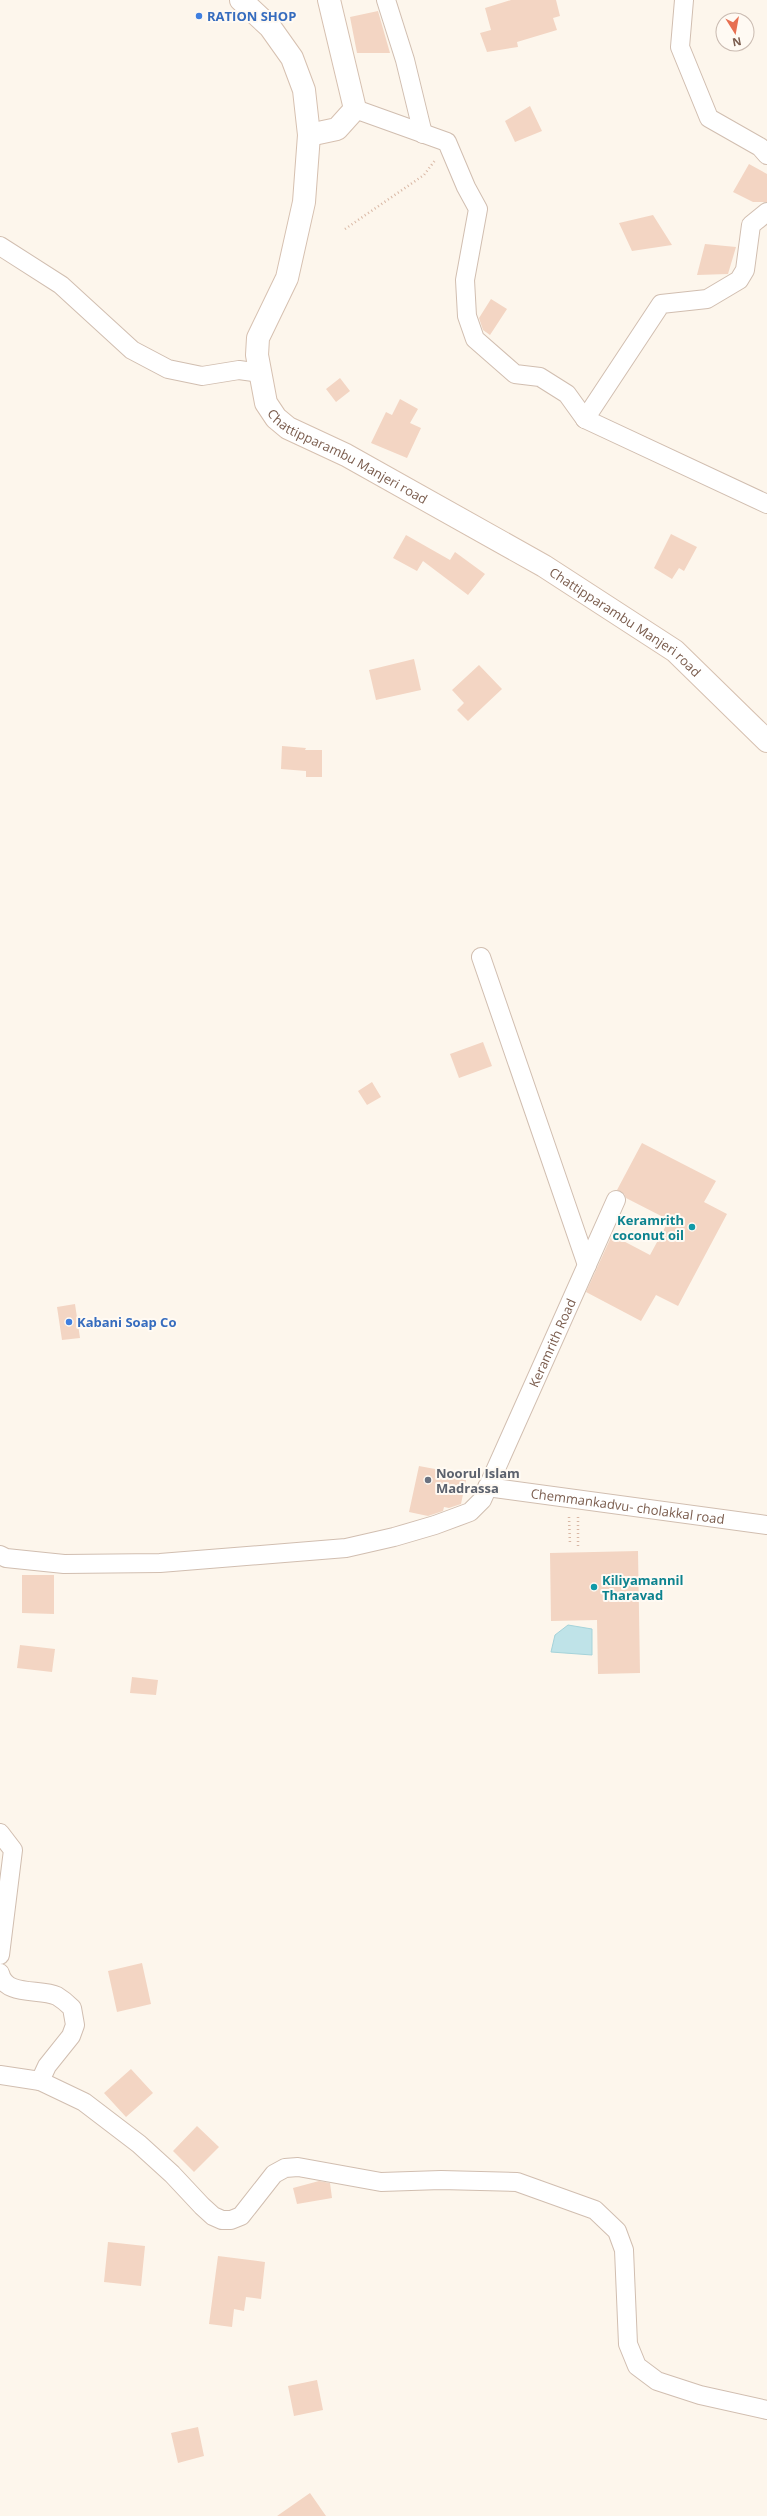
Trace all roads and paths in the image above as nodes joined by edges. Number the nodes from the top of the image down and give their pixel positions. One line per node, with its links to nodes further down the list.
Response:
1 (241, 0): 7 (main road, Chattipparambu Manjeri road)
2 (329, 0): 5 (main road)
3 (386, 0): 6 (street)
4 (684, 0): 9 (street)
5 (355, 109): 6 (street); 7 (main road)
6 (424, 134): 8 (street)
7 (309, 135): 13 (main road, Chattipparambu Manjeri road)
8 (448, 142): 11 (path); 14 (street)
9 (767, 155)
10 (767, 212): 14 (street)
11 (345, 229)
12 (0, 246): 13 (street)
13 (260, 373): 16 (main road, Chattipparambu Manjeri road)
14 (585, 419): 15 (street)
15 (767, 504)
16 (767, 740)
17 (481, 957): 19 (street)
18 (616, 1200): 19 (street, Keramrith Road)
19 (587, 1266): 20 (street, Keramrith Road)
20 (487, 1487): 21 (street, Chemmankadvu- cholakkal road); 25 (street)
21 (574, 1499): 22 (street, Chemmankadvu- cholakkal road); 23 (path); 24 (path)
22 (767, 1525)
23 (570, 1544)
24 (578, 1546)
25 (0, 1555)
26 (0, 1833): 27 (street)
27 (0, 1955)
28 (0, 1973): 30 (street)
29 (0, 2075): 30 (street)
30 (40, 2082): 31 (street)
31 (767, 2410)

